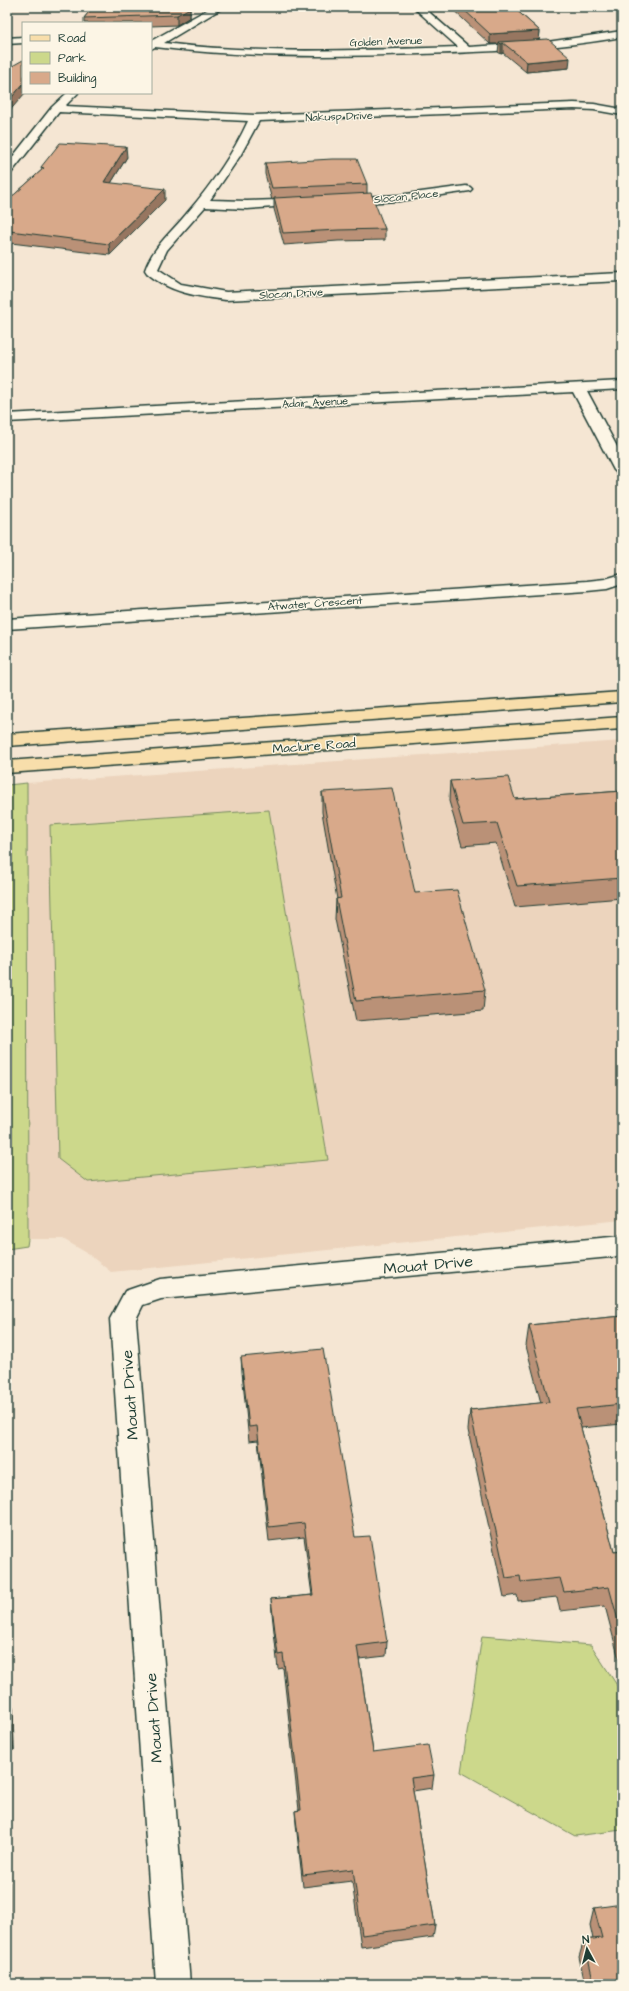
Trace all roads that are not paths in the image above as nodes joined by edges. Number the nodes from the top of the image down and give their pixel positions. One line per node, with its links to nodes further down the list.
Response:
1 (219, 7): 8 (street)
2 (418, 7): 9 (street)
3 (614, 7): 4 (street)
4 (622, 10)
5 (622, 34): 9 (street, Golden Avenue)
6 (22, 40): 7 (street)
7 (7, 41)
8 (152, 45): 9 (street, Golden Avenue)
9 (467, 50)
10 (72, 94): 11 (street)
11 (56, 109): 13 (street, Nakusp Drive); 14 (street)
12 (622, 112): 13 (street, Nakusp Drive)
13 (255, 118): 18 (street, Slocan Drive)
14 (7, 171)
15 (466, 189): 16 (street, Slocan Place)
16 (330, 201)
17 (315, 202): 18 (street)
18 (201, 203): 19 (street, Slocan Drive)
19 (622, 277)
20 (622, 385): 21 (street, Adair Avenue)
21 (578, 388): 22 (street, Adair Avenue); 23 (street)
22 (7, 418)
23 (622, 470)
24 (622, 579): 25 (street, Atwater Crescent)
25 (7, 624)
26 (622, 697): 28 (main road, Maclure Road)
27 (622, 723): 29 (main road, Maclure Road)
28 (7, 740)
29 (7, 767)
30 (622, 1246): 31 (street, Mouat Drive)
31 (173, 1984)

